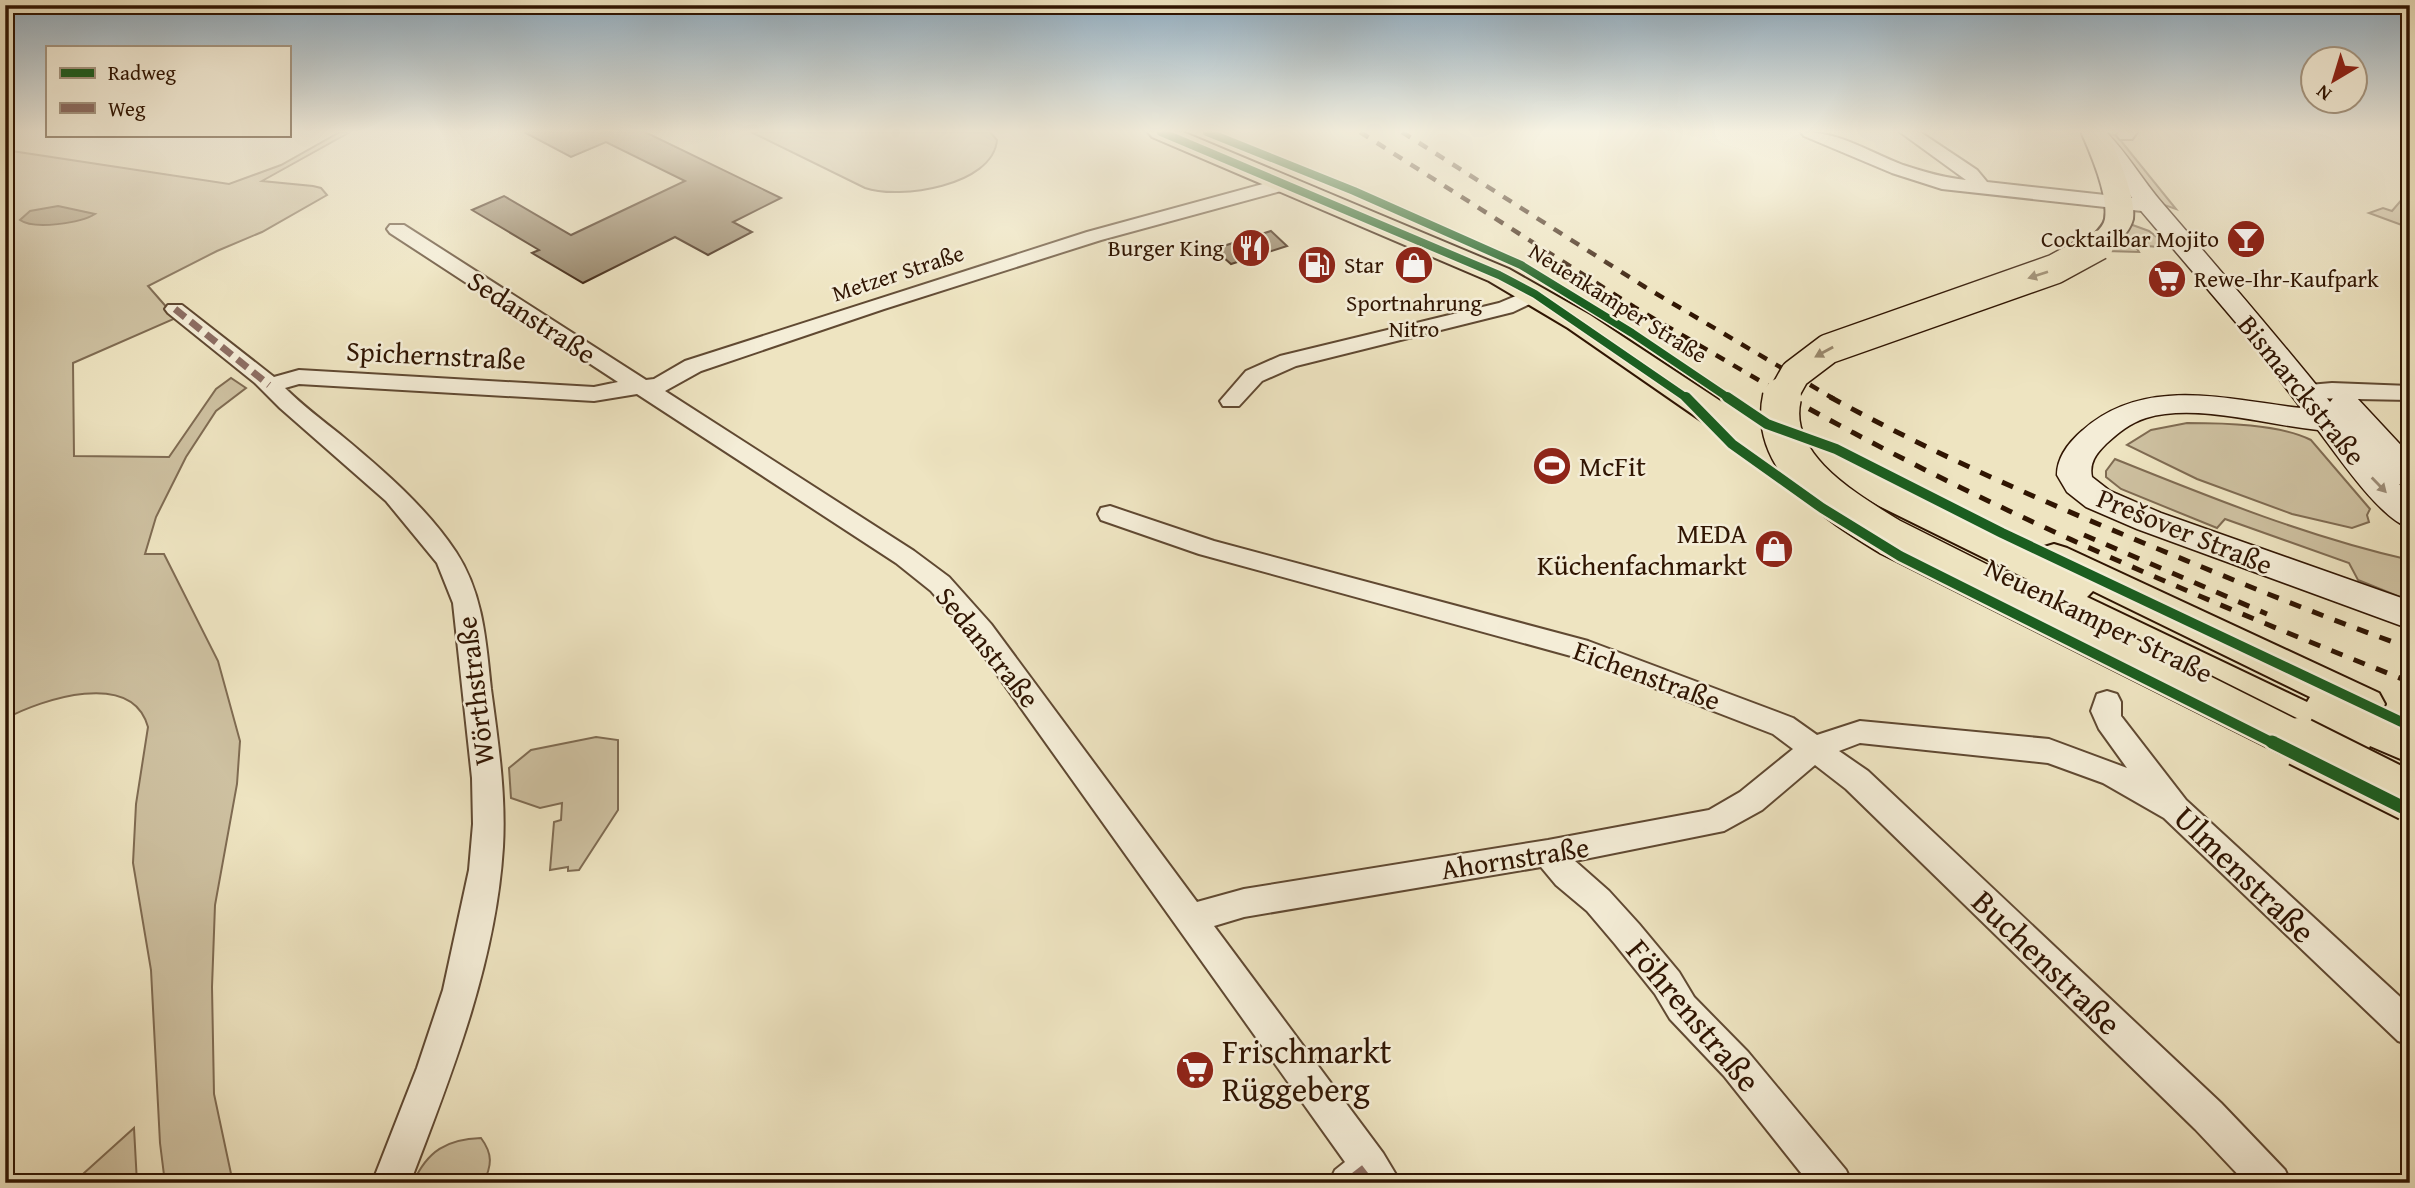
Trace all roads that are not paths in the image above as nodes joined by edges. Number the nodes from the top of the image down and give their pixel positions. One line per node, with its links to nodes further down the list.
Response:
1 (1247, 187): 16 (street, Metzer Straße)
2 (1315, 187): 13 (main road, Neuenkamper Straße)
3 (1323, 187): 22 (main road, Neuenkamper Straße)
4 (1972, 187): 8 (street)
5 (2114, 187): 9 (main road)
6 (2138, 187): 10 (main road, Bismarckstraße)
7 (2168, 187): 12 (main road, Bismarckstraße)
8 (1983, 189): 9 (street)
9 (2117, 201): 10 (street); 33 (main road, one-way to 33, bridge)
10 (2151, 206): 12 (main road); 19 (main road, Bismarckstraße)
11 (397, 229): 16 (street, Sedanstraße)
12 (2214, 247): 19 (main road, Bismarckstraße)
13 (1535, 294): 18 (main road, Neuenkamper Straße); 20 (street)
14 (175, 309): 15 (street, Wörthstraße)
15 (270, 385): 16 (street, Spichernstraße); 40 (street, Wörthstraße)
16 (641, 387): 37 (street, Sedanstraße)
17 (2410, 393): 19 (street)
18 (1686, 397): 26 (main road, Neuenkamper Straße); 35 (main road)
19 (2321, 400): 21 (main road, Prešover Straße); 25 (main road, Bismarckstraße, one-way to 25); 27 (main road, Prešover Straße)
20 (1231, 401)
21 (2361, 422): 23 (main road, Bismarckstraße)
22 (1767, 424): 26 (main road, Neuenkamper Straße); 29 (main road)
23 (2410, 476)
24 (1110, 514): 31 (street, Eichenstraße)
25 (2410, 516)
26 (1960, 542): 30 (main road, Neuenkamper Straße); 32 (main road, Neuenkamper Straße)
27 (2410, 615)
28 (2107, 702): 34 (street, Ulmenstraße)
29 (2410, 726)
30 (2410, 746)
31 (1815, 748): 34 (street); 36 (street, Ahornstraße); 42 (street, Buchenstraße)
32 (2410, 771)
33 (2410, 797)
34 (2175, 809): 38 (street, Ulmenstraße)
35 (2410, 811)
36 (1548, 853): 37 (street, Ahornstraße); 41 (street, Föhrenstraße)
37 (1192, 918): 39 (street, Sedanstraße)
38 (2410, 1029)
39 (1367, 1177)
40 (391, 1183)
41 (1833, 1183)
42 (2272, 1183)

